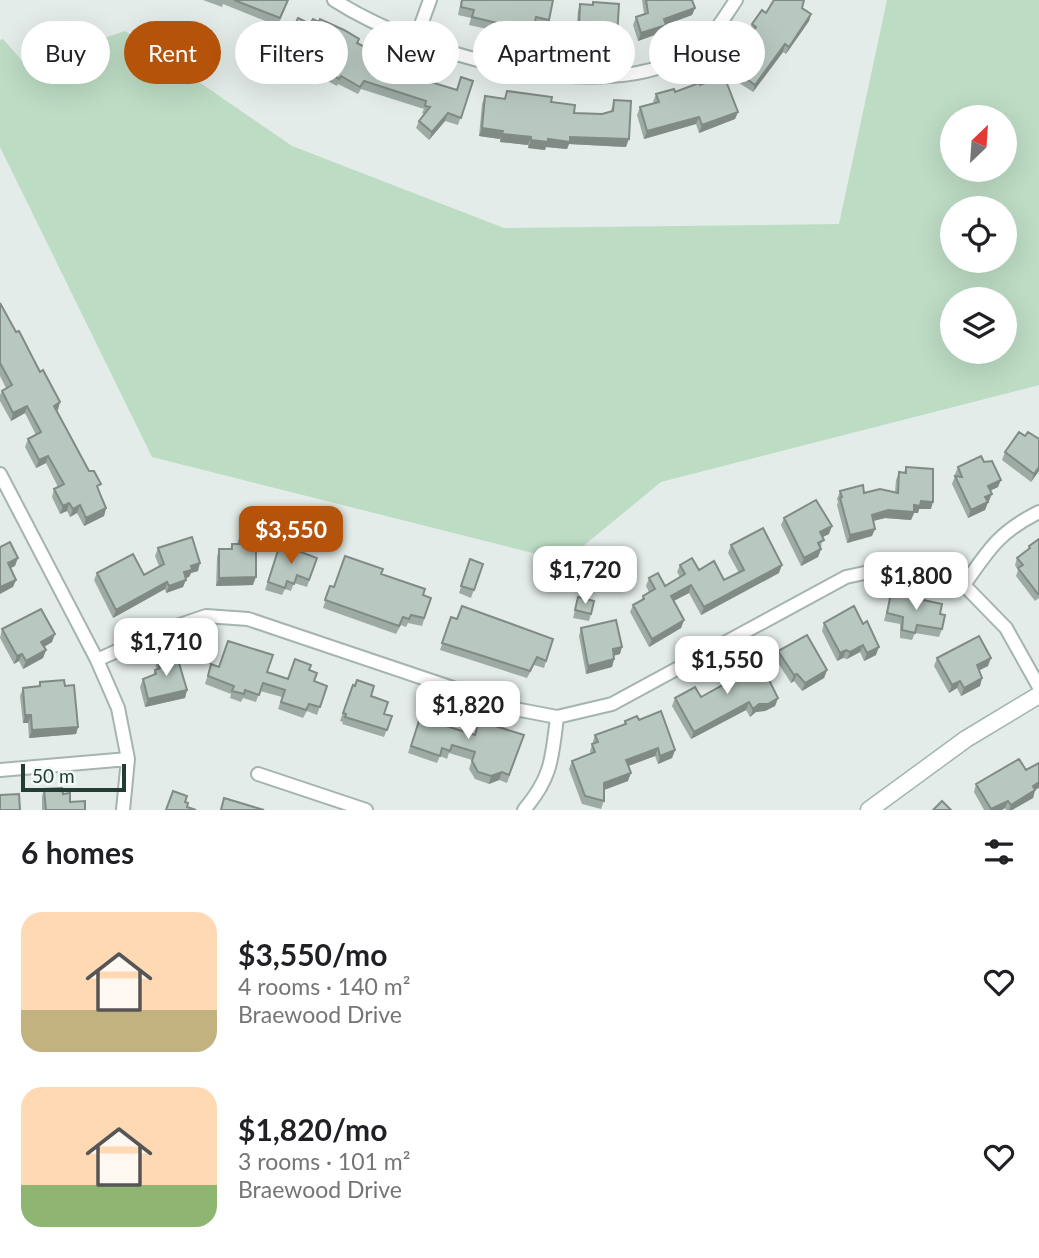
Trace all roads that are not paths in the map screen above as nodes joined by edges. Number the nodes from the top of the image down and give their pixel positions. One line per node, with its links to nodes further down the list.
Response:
1 (334, 0): 4 (street)
2 (430, 0): 5 (street)
3 (736, 0): 6 (street)
4 (371, 21)
5 (422, 21)
6 (459, 54)
7 (0, 474): 10 (street)
8 (1039, 512): 9 (street)
9 (964, 585): 11 (street); 13 (street)
10 (96, 660): 13 (street); 14 (street)
11 (1039, 687)
12 (1039, 695): 20 (main road)
13 (557, 717): 19 (street)
14 (128, 759): 15 (street); 17 (street)
15 (0, 771)
16 (258, 774): 18 (street)
17 (123, 810)
18 (366, 810)
19 (524, 810)
20 (869, 810)

